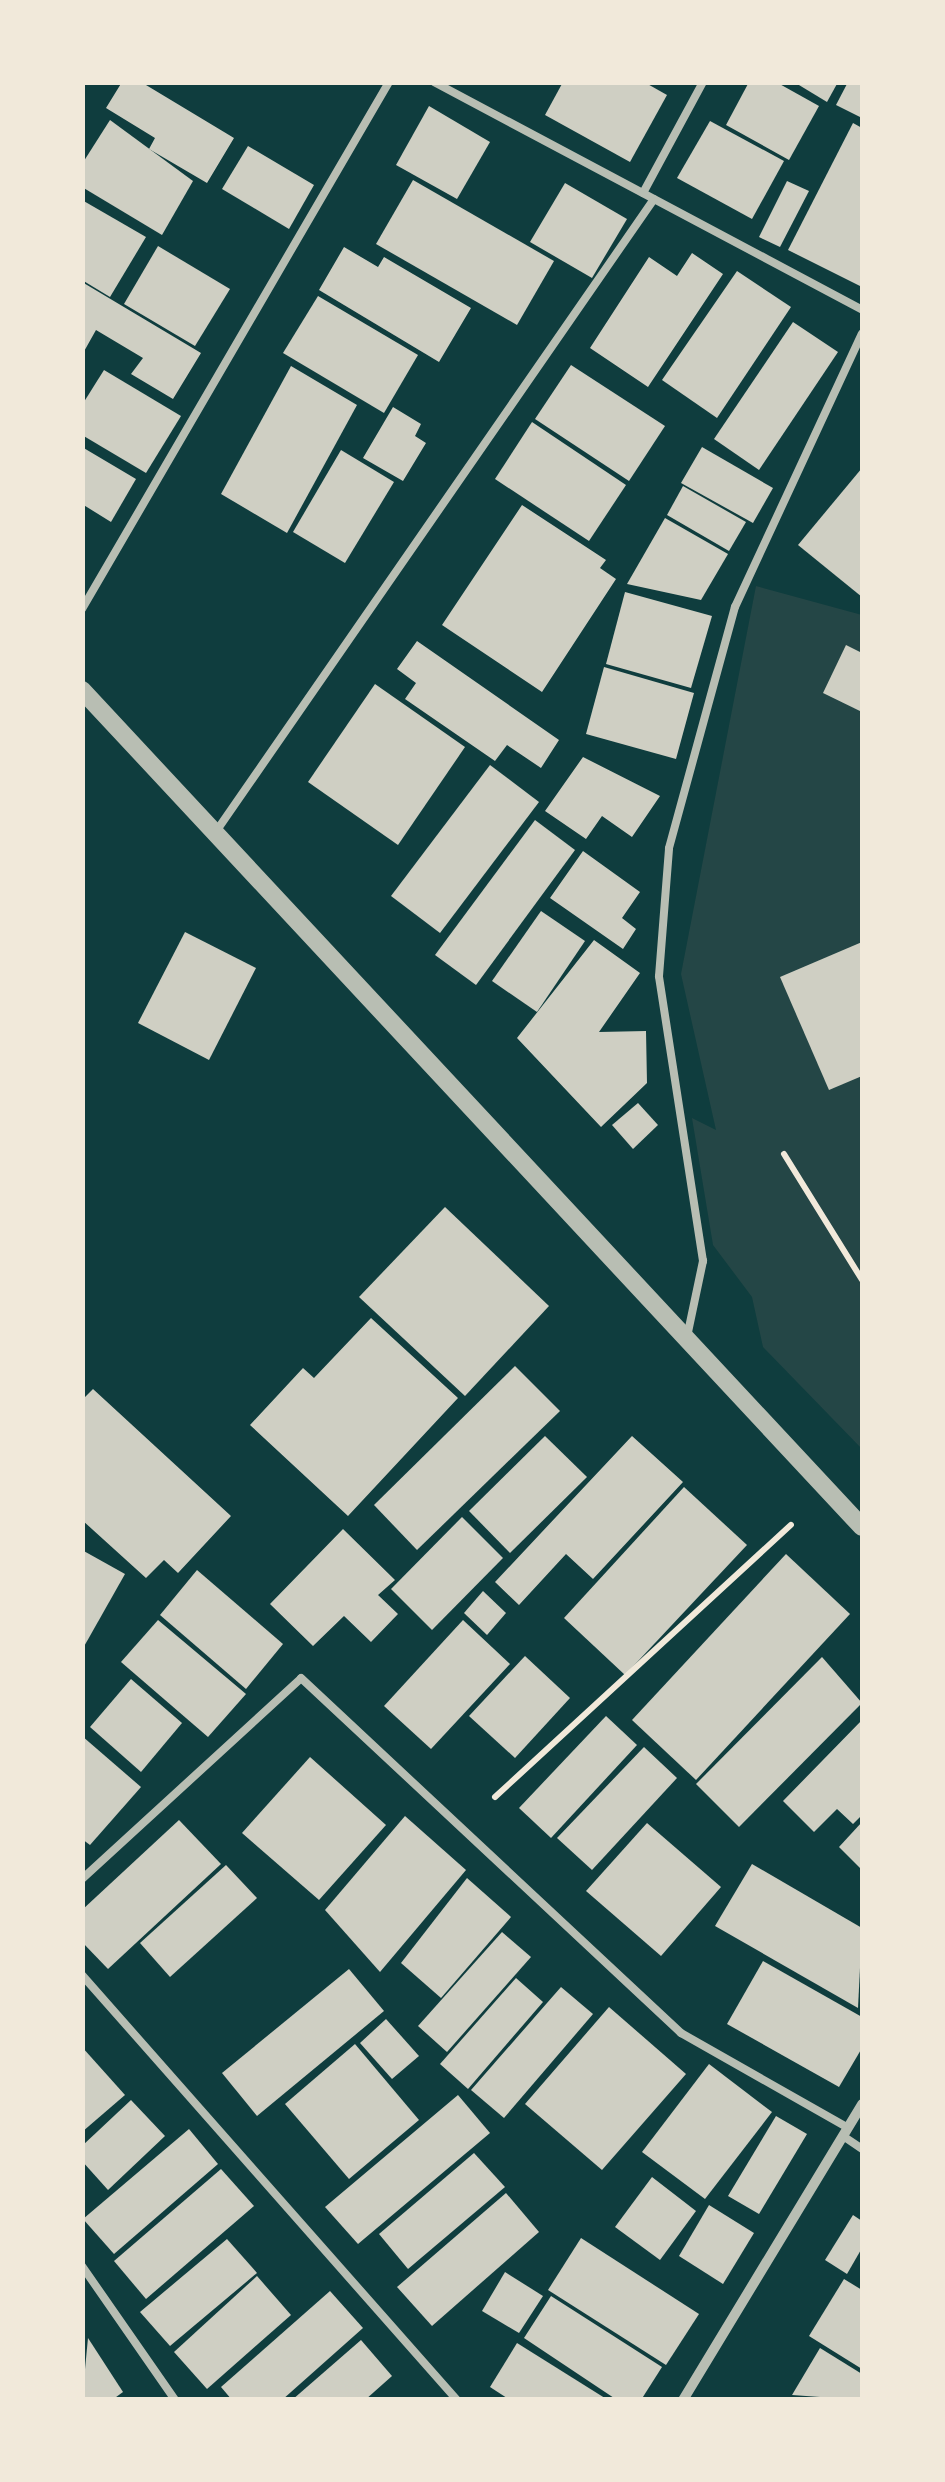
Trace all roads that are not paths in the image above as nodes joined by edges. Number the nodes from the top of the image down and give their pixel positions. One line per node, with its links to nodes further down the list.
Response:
1 (389, 82): 8 (lane)
2 (434, 82): 4 (lane)
3 (703, 82): 4 (lane)
4 (643, 193): 5 (lane)
5 (654, 200): 6 (lane); 10 (lane)
6 (862, 310)
7 (862, 334): 11 (lane)
8 (82, 609)
9 (82, 690): 10 (street)
10 (215, 832): 11 (street)
11 (686, 1340): 12 (street)
12 (862, 1527)
13 (82, 1879): 16 (lane)
14 (82, 1975): 20 (lane)
15 (862, 2104): 16 (street)
16 (845, 2132): 17 (lane); 21 (street)
17 (862, 2150)
18 (82, 2266): 19 (lane)
19 (175, 2400)
20 (457, 2400)
21 (683, 2400)

